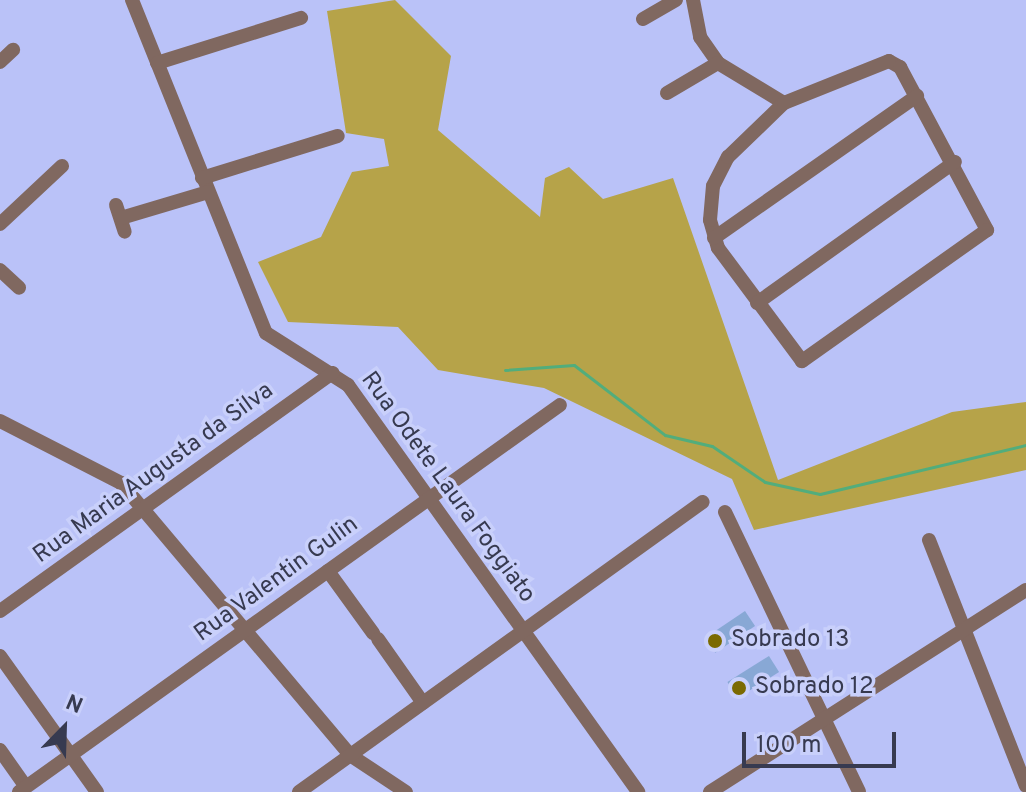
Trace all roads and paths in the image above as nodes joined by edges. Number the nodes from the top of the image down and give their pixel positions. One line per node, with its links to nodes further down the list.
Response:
1 (132, 0): 8 (street, Rua Odete Laura Foggiato)
2 (676, 0): 5 (street)
3 (693, 0): 9 (street)
4 (301, 18): 8 (street)
5 (643, 19)
6 (13, 50): 7 (street)
7 (0, 62)
8 (157, 63): 16 (street, Rua Odete Laura Foggiato)
9 (718, 63): 10 (street); 12 (street)
10 (667, 93)
11 (917, 96): 12 (street); 14 (street); 19 (street)
12 (784, 103): 19 (street)
13 (338, 136): 16 (street)
14 (955, 162): 22 (street); 22 (street)
15 (62, 166): 18 (street)
16 (205, 185): 17 (street); 23 (street, Rua Odete Laura Foggiato)
17 (121, 218)
18 (0, 224)
19 (714, 238): 22 (street)
20 (0, 270): 21 (street)
21 (19, 288)
22 (757, 303)
23 (333, 373): 26 (street, Rua Odete Laura Foggiato); 28 (street, Rua Maria Augusta da Silva)
24 (560, 405): 26 (street, Rua Valentin Gulin)
25 (0, 421): 28 (street)
26 (429, 499): 31 (street, Rua Valentin Gulin); 36 (street, Rua Odete Laura Foggiato)
27 (703, 502): 36 (street)
28 (145, 507): 33 (street, Rua Maria Augusta da Silva); 34 (street)
29 (725, 512): 39 (street)
30 (929, 540): 35 (street)
31 (328, 571): 34 (street, Rua Valentin Gulin); 38 (street)
32 (1026, 590): 35 (street)
33 (0, 611)
34 (247, 629): 41 (street, Rua Valentin Gulin); 42 (street)
35 (964, 629): 39 (street); 43 (street)
36 (523, 631): 38 (street); 48 (street, Rua Odete Laura Foggiato)
37 (0, 656): 41 (street)
38 (423, 703): 42 (street)
39 (824, 719): 49 (street); 50 (street)
40 (0, 750): 44 (street)
41 (70, 755): 44 (street, Rua Valentin Gulin); 45 (street)
42 (350, 755): 46 (street); 47 (street)
43 (1026, 786)
44 (22, 789)
45 (97, 792)
46 (299, 792)
47 (406, 792)
48 (638, 792)
49 (710, 792)
50 (859, 792)

